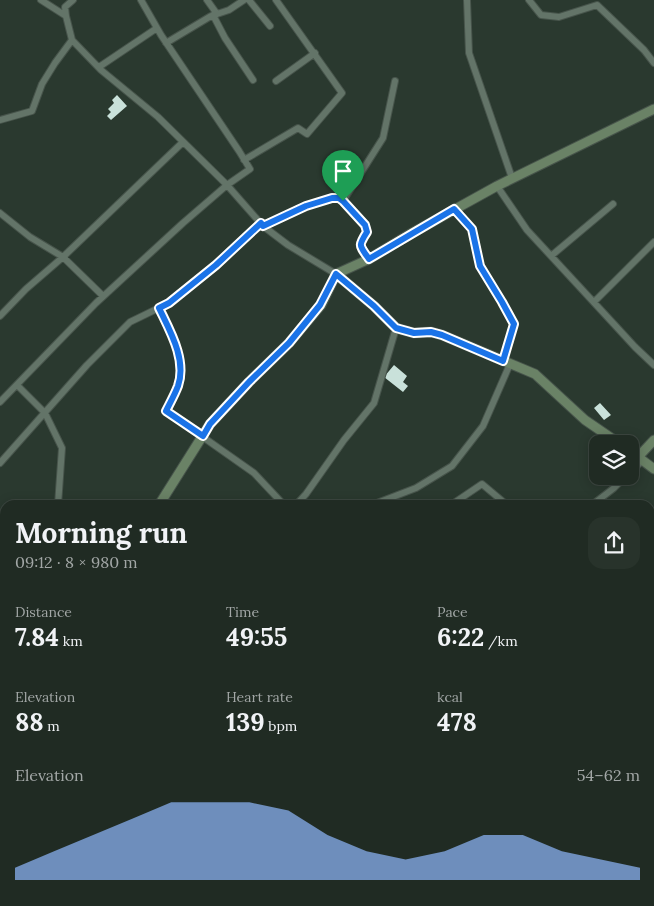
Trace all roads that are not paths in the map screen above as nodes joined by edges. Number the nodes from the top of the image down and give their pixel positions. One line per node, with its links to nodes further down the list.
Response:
1 (41, 0): 12 (street)
2 (73, 0): 12 (street)
3 (142, 0): 14 (street)
4 (207, 0): 11 (street)
5 (244, 0): 11 (street)
6 (248, 0): 13 (street)
7 (276, 0): 17 (street)
8 (467, 0): 27 (street)
9 (529, 0): 10 (street)
10 (599, 3): 18 (street)
11 (215, 14): 16 (street); 20 (street)
12 (66, 16): 15 (street)
13 (270, 26)
14 (157, 28): 16 (street); 19 (street)
15 (72, 40): 19 (street); 24 (street)
16 (166, 43): 26 (street)
17 (315, 53): 21 (street); 26 (street)
18 (654, 63)
19 (99, 67): 25 (street)
20 (253, 80)
21 (276, 81)
22 (395, 81): 30 (street)
23 (654, 109): 27 (main road)
24 (0, 120)
25 (183, 142): 28 (street); 37 (street)
26 (244, 160): 28 (street)
27 (512, 178): 29 (main road)
28 (227, 185): 34 (street); 40 (street)
29 (497, 186): 32 (main road); 36 (street)
30 (343, 201): 34 (street); 38 (street)
31 (613, 204): 36 (street)
32 (454, 209): 38 (main road); 45 (street)
33 (0, 212): 37 (street)
34 (262, 224): 39 (street); 42 (street)
35 (654, 242): 41 (street)
36 (551, 256): 41 (street)
37 (63, 258): 40 (street); 43 (street)
38 (369, 259): 39 (main road)
39 (336, 274): 44 (main road); 51 (main road)
40 (103, 296): 47 (street)
41 (594, 302): 46 (street)
42 (159, 308): 49 (street); 51 (street)
43 (0, 316)
44 (396, 328): 45 (main road); 61 (street)
45 (506, 362): 50 (main road); 62 (street)
46 (654, 365)
47 (17, 385): 48 (street); 49 (street)
48 (0, 402)
49 (45, 413): 55 (street); 58 (street)
50 (607, 435)
51 (203, 436): 59 (main road); 60 (street)
52 (654, 440): 53 (main road)
53 (641, 458): 54 (street); 56 (main road)
54 (639, 461)
55 (0, 463)
56 (654, 469)
57 (617, 485): 65 (street)
58 (58, 500)
59 (162, 500)
60 (279, 500)
61 (301, 500)
62 (385, 500)
63 (458, 500): 64 (street)
64 (501, 500)
65 (598, 500)

